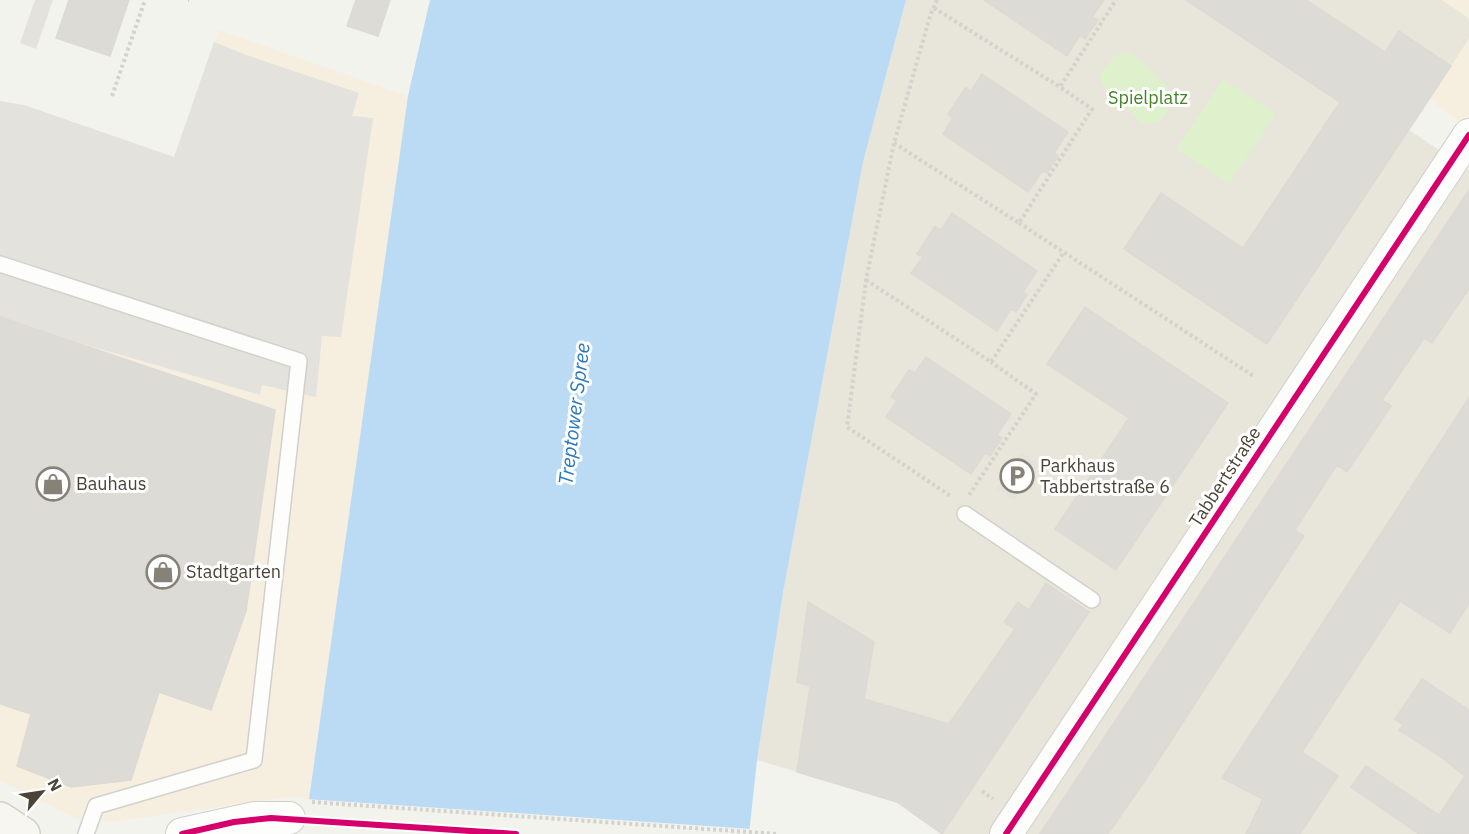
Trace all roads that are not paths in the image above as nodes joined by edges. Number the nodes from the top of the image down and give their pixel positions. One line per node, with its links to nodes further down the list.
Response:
1 (1467, 142): 8 (street, Tabbertstraße)
2 (0, 264): 6 (lane)
3 (963, 510): 4 (lane)
4 (1092, 600)
5 (296, 810): 7 (street)
6 (86, 834)
7 (182, 834)
8 (1006, 834)

